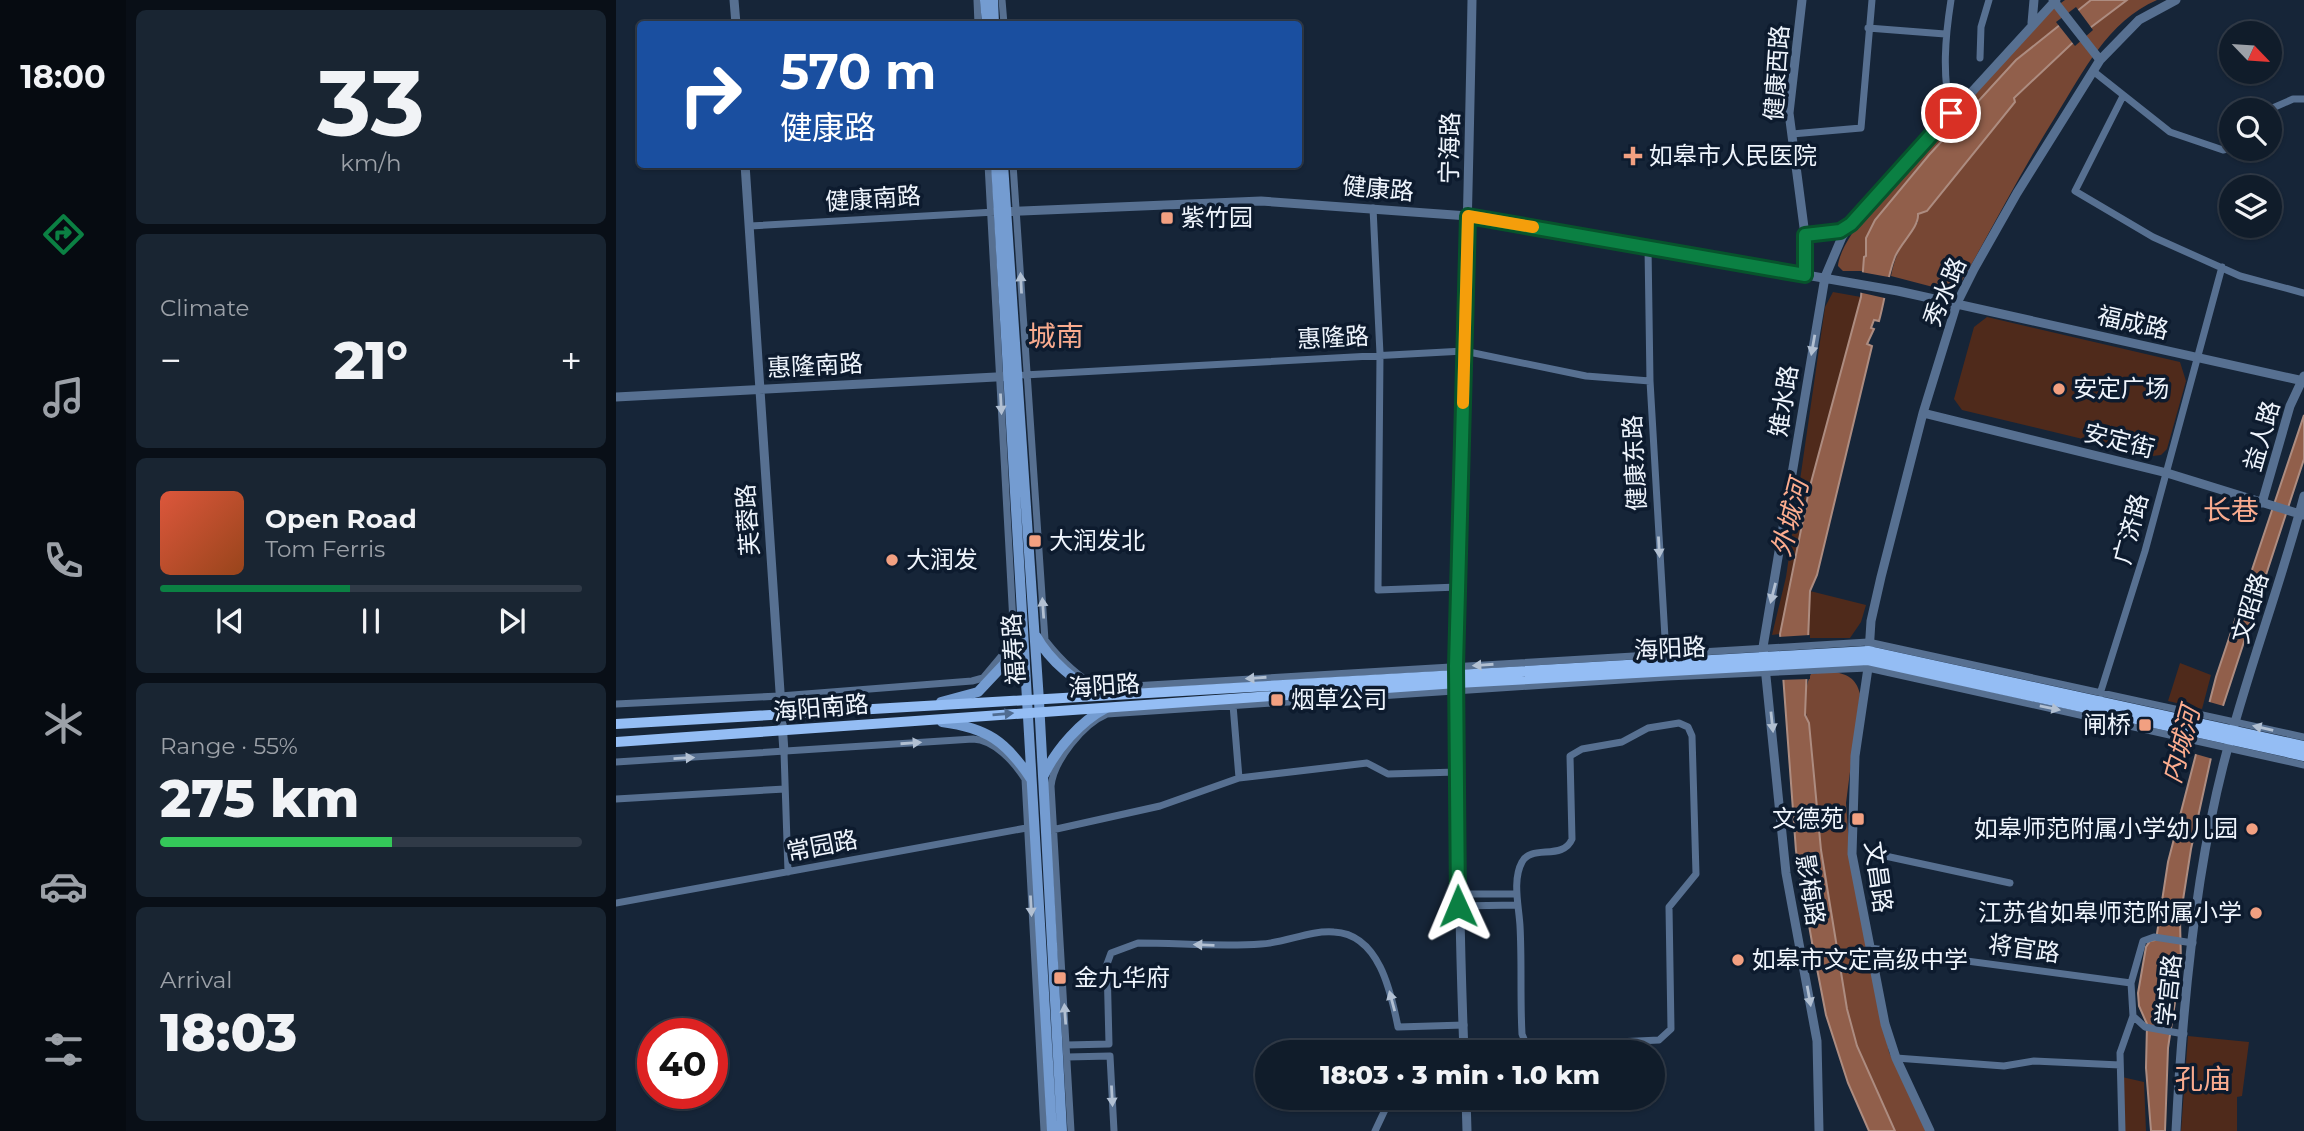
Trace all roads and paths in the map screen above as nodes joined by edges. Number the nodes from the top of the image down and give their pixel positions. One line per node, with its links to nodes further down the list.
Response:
1 (734, 0): 14 (street)
2 (976, 0): 15 (street)
3 (985, 0): 16 (main road)
4 (993, 0): 17 (main road)
5 (1002, 0): 18 (street)
6 (1472, 0): 38 (street, 宁海路)
7 (1802, 0): 29 (street, 健康西路)
8 (1872, 0): 20 (street)
9 (1951, 0): 21 (street)
10 (1989, 0): 22 (street)
11 (2034, 0): 19 (street)
12 (2176, 0): 23 (street, 秀水路)
13 (2056, 3): 19 (street); 23 (street)
14 (736, 21)
15 (978, 21)
16 (987, 21)
17 (994, 21)
18 (1004, 21)
19 (2032, 23): 28 (street)
20 (1868, 29): 21 (street); 29 (street)
21 (1945, 34): 28 (street)
22 (1980, 58)
23 (2100, 60): 24 (street, 秀水路)
24 (2093, 71): 25 (street); 47 (street, 秀水路)
25 (2123, 96): 30 (street); 43 (street)
26 (2304, 99): 27 (street)
27 (2282, 104)
28 (1951, 113): 39 (street)
29 (1792, 134): 41 (street, 健康西路)
30 (2219, 149)
31 (745, 168): 40 (street, 芙蓉路)
32 (989, 168): 37 (street)
33 (997, 168): 37 (main road, 福寿路)
34 (1003, 168): 37 (main road, 福寿路)
35 (1012, 168): 37 (street)
36 (1373, 208): 37 (street, 健康路); 38 (street, 健康路); 49 (street)
37 (1003, 212): 40 (street, 健康南路); 51 (main road, 福寿路); 51 (street, one-way to 37)
38 (1468, 216): 42 (street, 健康路); 48 (street, 宁海路)
39 (1851, 224): 41 (street); 45 (street, 雉水路)
40 (750, 226): 54 (street, 芙蓉路)
41 (1805, 235): 44 (street, 健康西路)
42 (1648, 247): 44 (street, 健康路); 53 (street, 健康东路)
43 (2222, 267): 46 (street); 50 (street, 广济路)
44 (1805, 275): 45 (street, 健康路)
45 (1825, 278): 47 (street, 健康路); 66 (street, 雉水路, one-way to 66)
46 (2304, 293)
47 (1957, 303): 50 (street, 福成路); 56 (street, 秀水路)
48 (1464, 351): 49 (street, 惠隆路); 53 (street, 惠隆路); 61 (street, 宁海路)
49 (1380, 354): 51 (street, 惠隆路); 61 (street)
50 (2200, 358): 52 (street, 福成路); 57 (street, 广济路)
51 (1013, 376): 54 (street, 惠隆南路); 62 (main road, 福寿路); 63 (main road, 福寿路); 68 (street, one-way to 51); 69 (street, one-way to 69)
52 (2302, 378): 59 (street, 益人路)
53 (1650, 381): 67 (street, 健康东路, one-way to 67)
54 (759, 388): 55 (street, 惠隆南路); 69 (street, 芙蓉路)
55 (616, 397)
56 (1923, 413): 57 (street, 安定街); 64 (street, 秀水路)
57 (2166, 473): 59 (street, 安定街); 72 (street, 广济路)
58 (2304, 496): 60 (street, 文昭路)
59 (2263, 503): 60 (street, 安定街)
60 (2299, 514): 82 (street, 文昭路)
61 (1458, 587): 68 (street, 宁海路)
62 (1025, 625): 74 (main road); 75 (main road, 福寿路)
63 (1034, 633): 70 (main road); 75 (main road, 福寿路)
64 (1868, 655): 65 (main road, 海阳路); 65 (street); 72 (main road, 海阳路); 72 (street); 105 (street, 文昌路)
65 (1814, 657): 66 (main road, 海阳路); 66 (street)
66 (1767, 659): 67 (main road, 海阳路); 67 (street); 128 (street, 影梅路, one-way to 128)
67 (1666, 665): 68 (main road, 海阳路); 68 (street, one-way to 68)
68 (1457, 679): 70 (main road, 海阳路); 73 (street); 90 (street, 宁海路)
69 (780, 696): 71 (street); 76 (street, 芙蓉路)
70 (1106, 702): 75 (main road, 海阳路); 92 (main road)
71 (616, 704)
72 (2095, 704): 79 (main road, 海阳路); 79 (street)
73 (1233, 705): 91 (street); 95 (street)
74 (925, 707): 75 (main road, 海阳南路); 76 (main road, 海阳南路)
75 (1033, 707): 77 (main road, 海阳南路, one-way to 75); 92 (main road, 福寿路)
76 (781, 715): 78 (main road, 海阳南路); 81 (street, 芙蓉路)
77 (929, 720): 81 (main road, 海阳南路); 92 (main road)
78 (616, 724)
79 (2195, 727): 80 (main road, 海阳路); 80 (street)
80 (2219, 732): 82 (main road, 海阳路); 82 (street)
81 (782, 733): 84 (main road, 海阳南路); 86 (street, 芙蓉路)
82 (2231, 735): 83 (street, one-way to 82); 85 (main road, 海阳路); 87 (main road, 海阳路); 89 (street); 104 (street, 学宫路)
83 (2304, 737)
84 (616, 742)
85 (2304, 746)
86 (784, 752): 88 (street, one-way to 86); 93 (street, 芙蓉路); 95 (street, one-way to 95)
87 (2304, 756)
88 (616, 762)
89 (2304, 765)
90 (1457, 772): 91 (street, 常园路); 99 (street, 宁海路)
91 (1239, 778): 95 (street, 常园路)
92 (1037, 779): 95 (main road, 福寿路)
93 (785, 789): 94 (street); 97 (street, 芙蓉路)
94 (616, 799)
95 (1040, 829): 97 (street, 常园路); 114 (street, one-way to 95); 121 (street, one-way to 121); 122 (main road, 福寿路); 123 (main road, 福寿路)
96 (1876, 854): 98 (street)
97 (788, 872): 101 (street, 常园路)
98 (2010, 883)
99 (1458, 894): 100 (street); 103 (street, 宁海路)
100 (1517, 894): 102 (street); 102 (street)
101 (616, 903)
102 (1517, 905): 103 (street)
103 (1458, 906): 108 (street, 宁海路)
104 (2193, 943): 106 (street); 110 (street, 学宫路)
105 (1870, 948): 106 (street, 将官路); 117 (street, 文昌路)
106 (2132, 983): 107 (street)
107 (2133, 1016): 110 (street); 118 (street)
108 (1464, 1025): 109 (street); 112 (street, 宁海路)
109 (1398, 1027): 111 (street); 113 (street, one-way to 113)
110 (2184, 1034): 131 (street, 学宫路)
111 (1399, 1040)
112 (1464, 1040)
113 (1109, 1044): 114 (street); 116 (street)
114 (1067, 1045): 115 (street)
115 (1068, 1056): 116 (street); 124 (street)
116 (1110, 1056): 125 (street, one-way to 125)
117 (1896, 1058): 118 (street); 129 (street, 文昌路)
118 (2120, 1065): 130 (street)
119 (1385, 1110): 126 (street)
120 (1466, 1110): 127 (street)
121 (1044, 1131)
122 (1052, 1131)
123 (1062, 1131)
124 (1071, 1131)
125 (1114, 1131)
126 (1375, 1131)
127 (1467, 1131)
128 (1819, 1131)
129 (1930, 1131)
130 (2122, 1131)
131 (2176, 1131)

